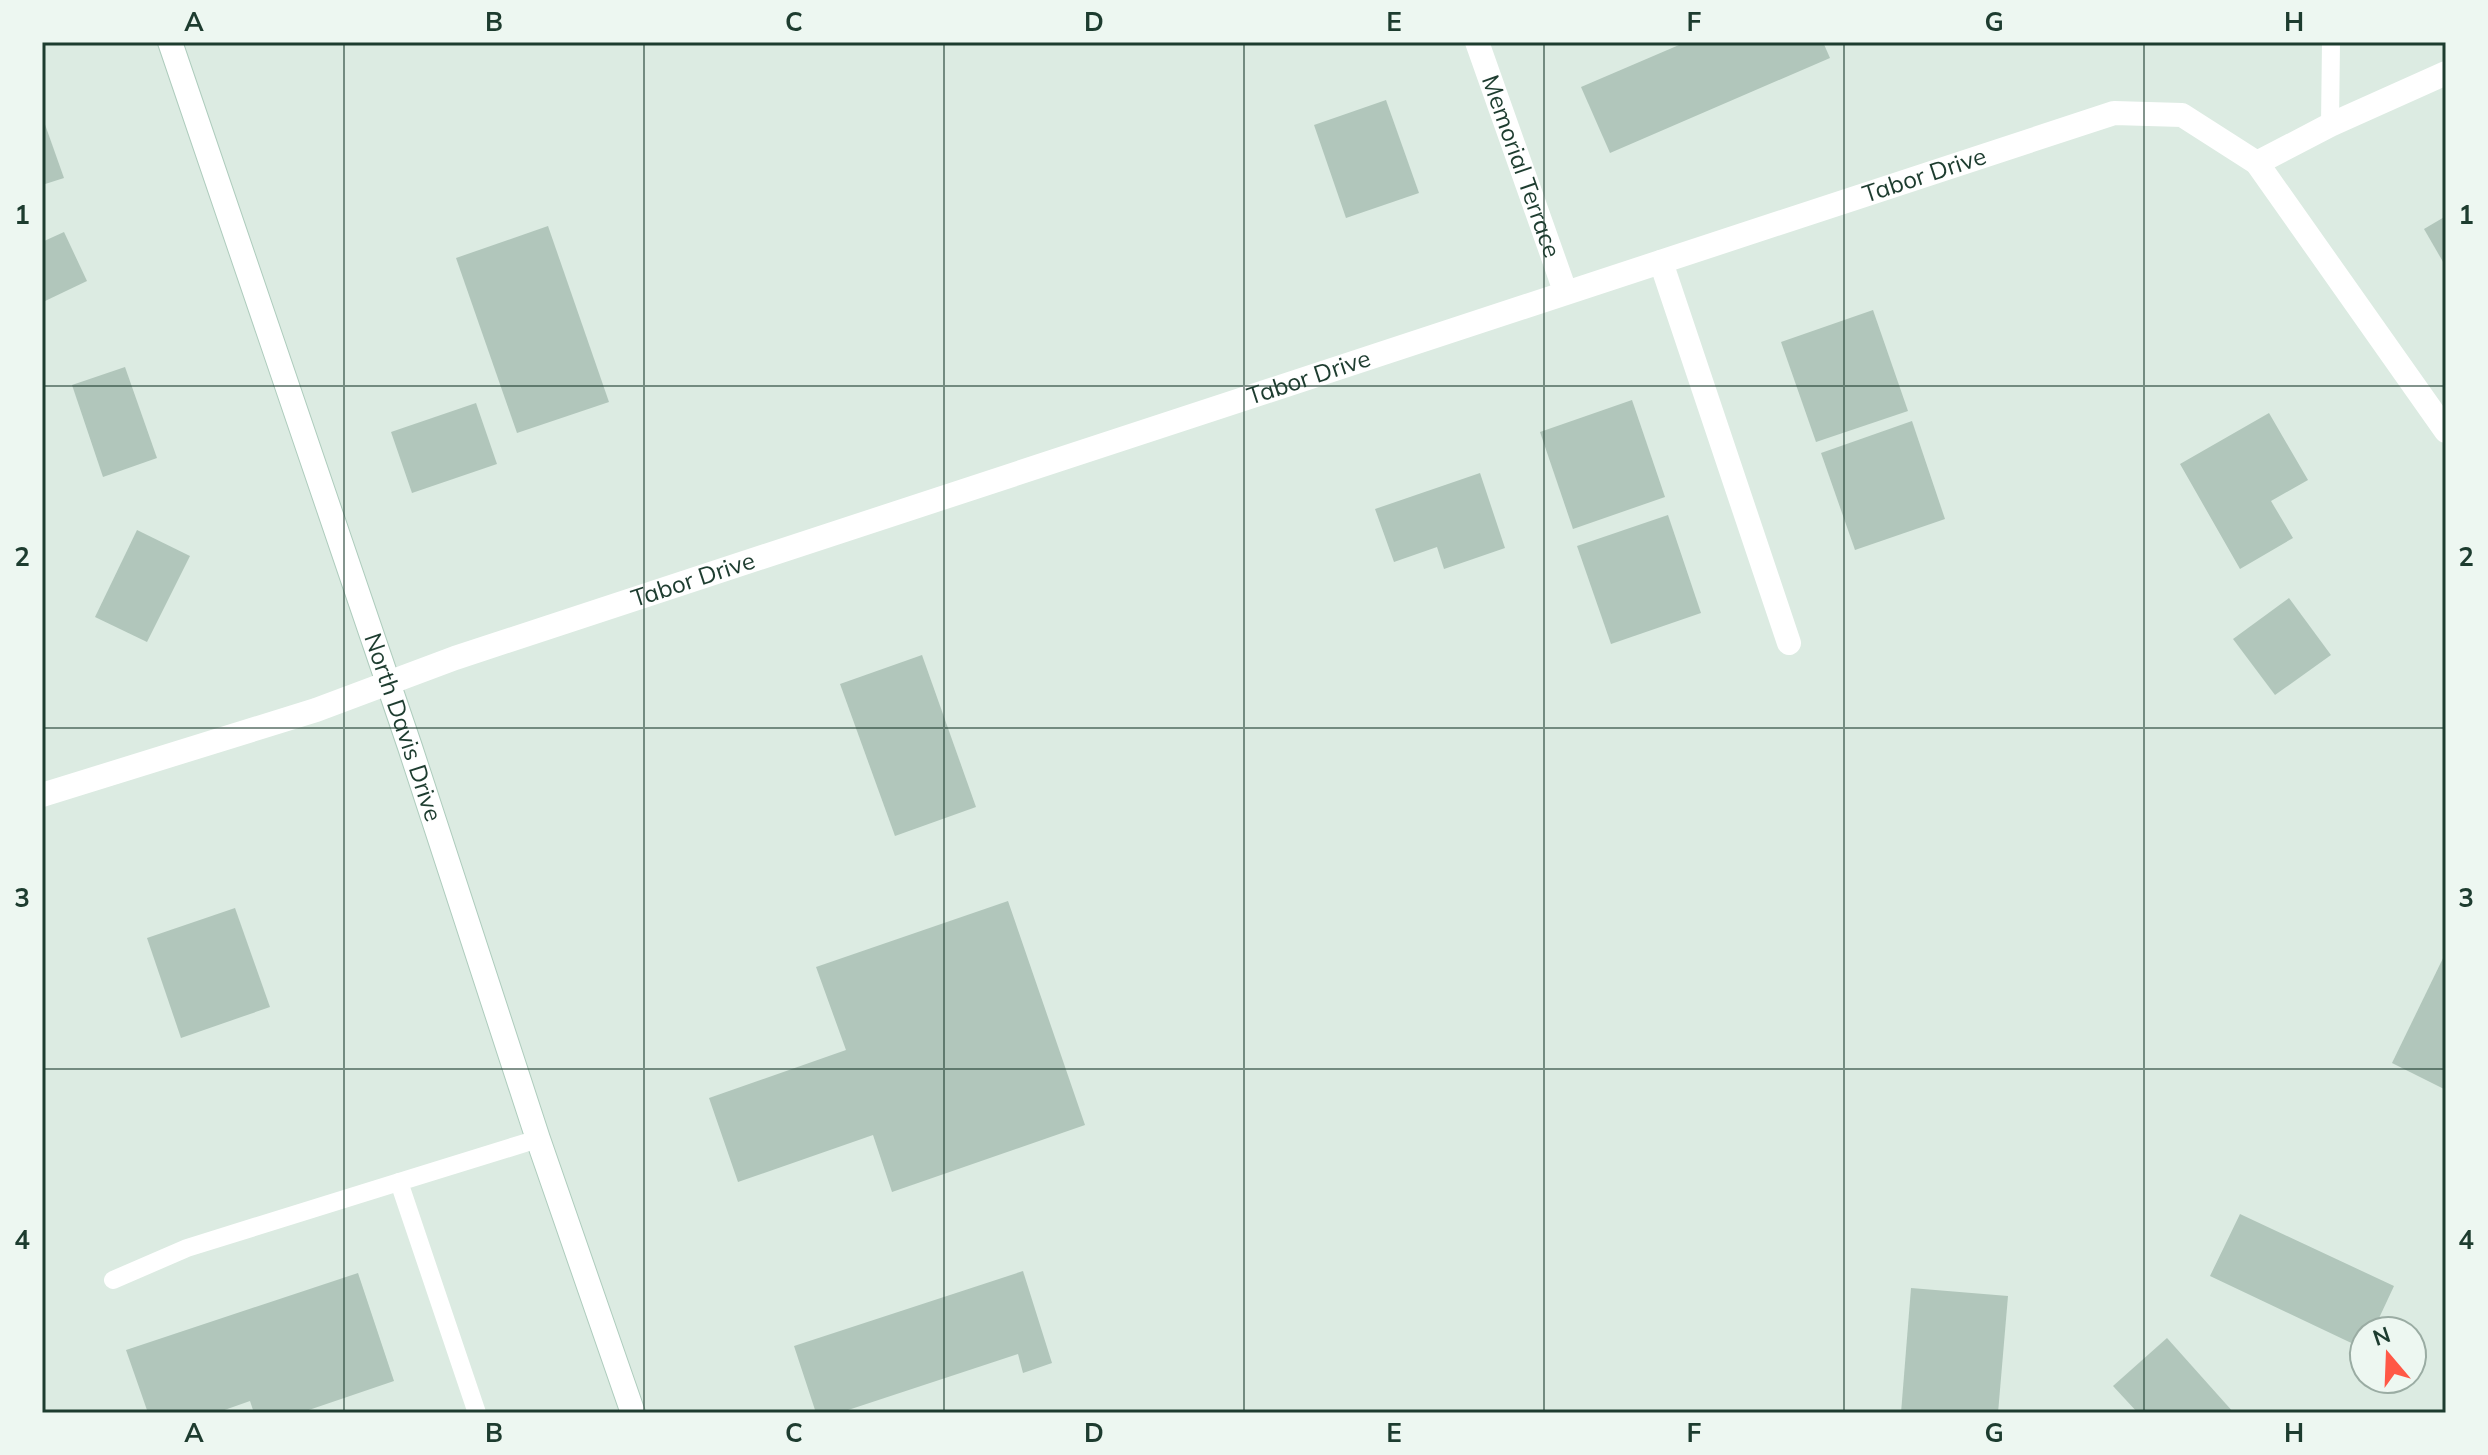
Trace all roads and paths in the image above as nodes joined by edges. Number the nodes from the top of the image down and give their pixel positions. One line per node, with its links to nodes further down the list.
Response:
1 (170, 42): 11 (street, North Davis Drive)
2 (1477, 42): 8 (street, Memorial Terrace)
3 (2331, 42): 5 (lane)
4 (2446, 73): 5 (street)
5 (2330, 125): 6 (street)
6 (2257, 163): 7 (street, Tabor Drive); 9 (street, Tabor Drive)
7 (1661, 262): 8 (street, Tabor Drive); 10 (street)
8 (1565, 291): 11 (street, Tabor Drive)
9 (2446, 431)
10 (1789, 643)
11 (388, 683): 12 (street, Tabor Drive); 13 (street, North Davis Drive)
12 (42, 795)
13 (538, 1139): 14 (lane); 17 (street, North Davis Drive)
14 (399, 1182): 15 (lane); 16 (lane)
15 (113, 1280)
16 (477, 1413)
17 (633, 1413)

